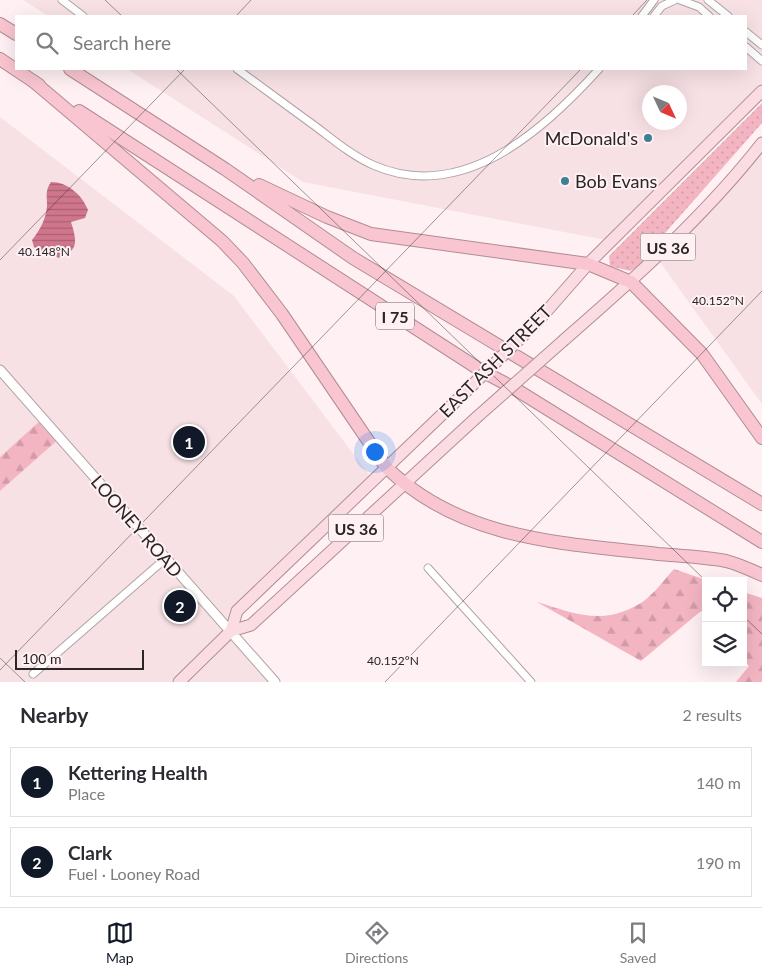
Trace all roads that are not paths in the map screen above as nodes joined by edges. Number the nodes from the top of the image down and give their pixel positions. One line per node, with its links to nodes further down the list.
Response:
1 (62, 0): 8 (street)
2 (654, 0): 9 (street)
3 (675, 0): 10 (street)
4 (680, 0): 7 (street)
5 (694, 0): 7 (street)
6 (708, 0): 12 (street)
7 (699, 8): 11 (street)
8 (82, 15)
9 (643, 15)
10 (655, 15)
11 (708, 15)
12 (727, 15)
13 (0, 24): 14 (highway)
14 (15, 33)
15 (747, 33): 16 (street)
16 (762, 45)
17 (747, 48): 19 (street)
18 (0, 59): 20 (highway, I 75)
19 (762, 61)
20 (15, 69)
21 (16, 70): 25 (highway, I 75)
22 (72, 70): 28 (highway, I 75)
23 (238, 70): 24 (street)
24 (599, 70)
25 (33, 81): 33 (highway); 36 (highway, I 75)
26 (762, 91): 29 (main road, EAST ASH STREET / US 36)
27 (762, 143): 30 (main road, EAST ASH STREET / US 36)
28 (225, 169): 29 (highway); 35 (highway, I 75)
29 (588, 264): 30 (highway); 33 (main road, EAST ASH STREET / US 36, bridge)
30 (632, 282): 32 (highway); 34 (main road, EAST ASH STREET / US 36, bridge)
31 (0, 370): 37 (street, LOONEY ROAD)
32 (762, 438)
33 (386, 467): 34 (highway); 40 (main road, EAST ASH STREET / US 36)
34 (404, 485): 39 (highway); 40 (main road, EAST ASH STREET / US 36)
35 (762, 504)
36 (762, 542)
37 (165, 558): 40 (street, LOONEY ROAD); 41 (street)
38 (428, 568): 44 (street)
39 (762, 575)
40 (231, 631): 42 (main road, EAST ASH STREET / US 36); 43 (street, LOONEY ROAD)
41 (32, 674)
42 (180, 682)
43 (275, 682)
44 (531, 682)

